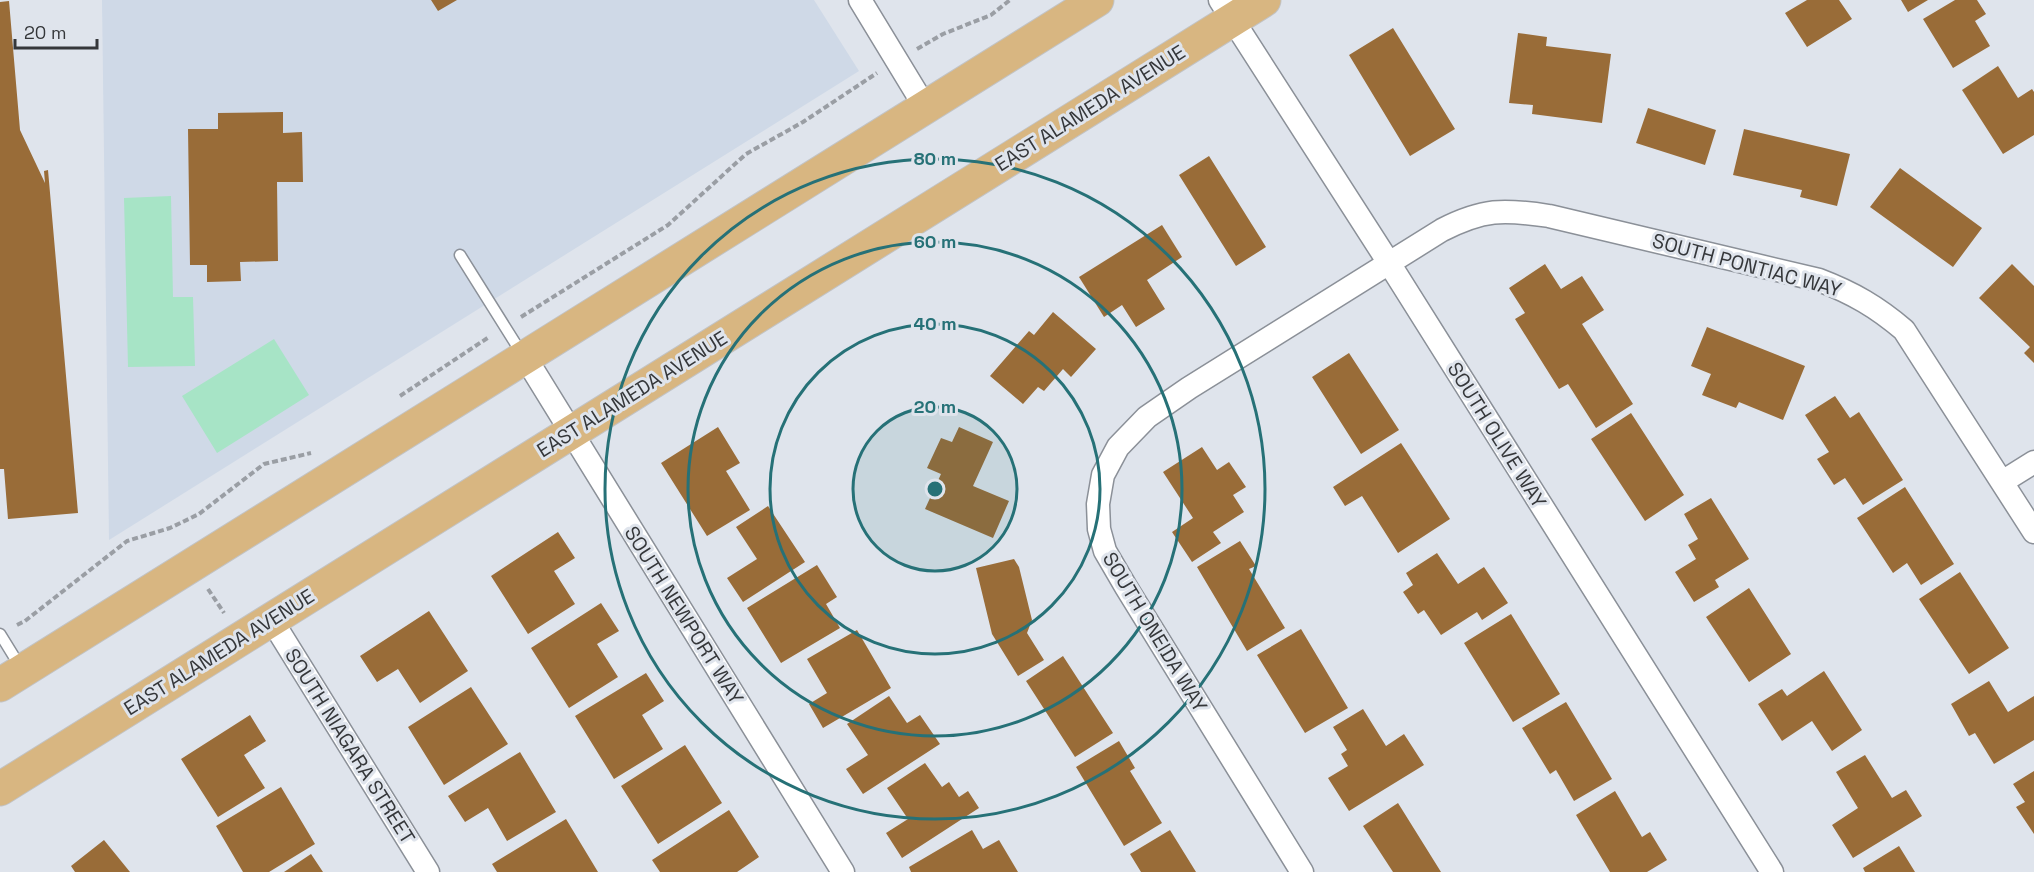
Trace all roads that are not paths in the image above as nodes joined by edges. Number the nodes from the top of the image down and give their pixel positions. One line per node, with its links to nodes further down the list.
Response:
1 (860, 0): 5 (street)
2 (1097, 0): 5 (main road)
3 (1264, 0): 4 (main road, EAST ALAMEDA AVENUE)
4 (1226, 10): 7 (street, SOUTH OLIVE WAY); 9 (main road, EAST ALAMEDA AVENUE)
5 (925, 107): 8 (main road)
6 (460, 255): 8 (lane)
7 (1389, 263): 11 (street, SOUTH PONTIAC WAY); 19 (street, SOUTH ONEIDA WAY); 20 (street, SOUTH OLIVE WAY)
8 (525, 357): 9 (street, SOUTH NEWPORT WAY); 15 (main road)
9 (572, 432): 13 (main road, EAST ALAMEDA AVENUE); 18 (street, SOUTH NEWPORT WAY)
10 (2034, 462): 11 (street)
11 (2002, 482): 12 (street, SOUTH PONTIAC WAY)
12 (2034, 532)
13 (271, 619): 16 (main road, EAST ALAMEDA AVENUE); 17 (street, SOUTH NIAGARA STREET)
14 (4, 632): 15 (lane)
15 (11, 677)
16 (0, 789)
17 (428, 872)
18 (843, 872)
19 (1302, 872)
20 (1772, 872)

